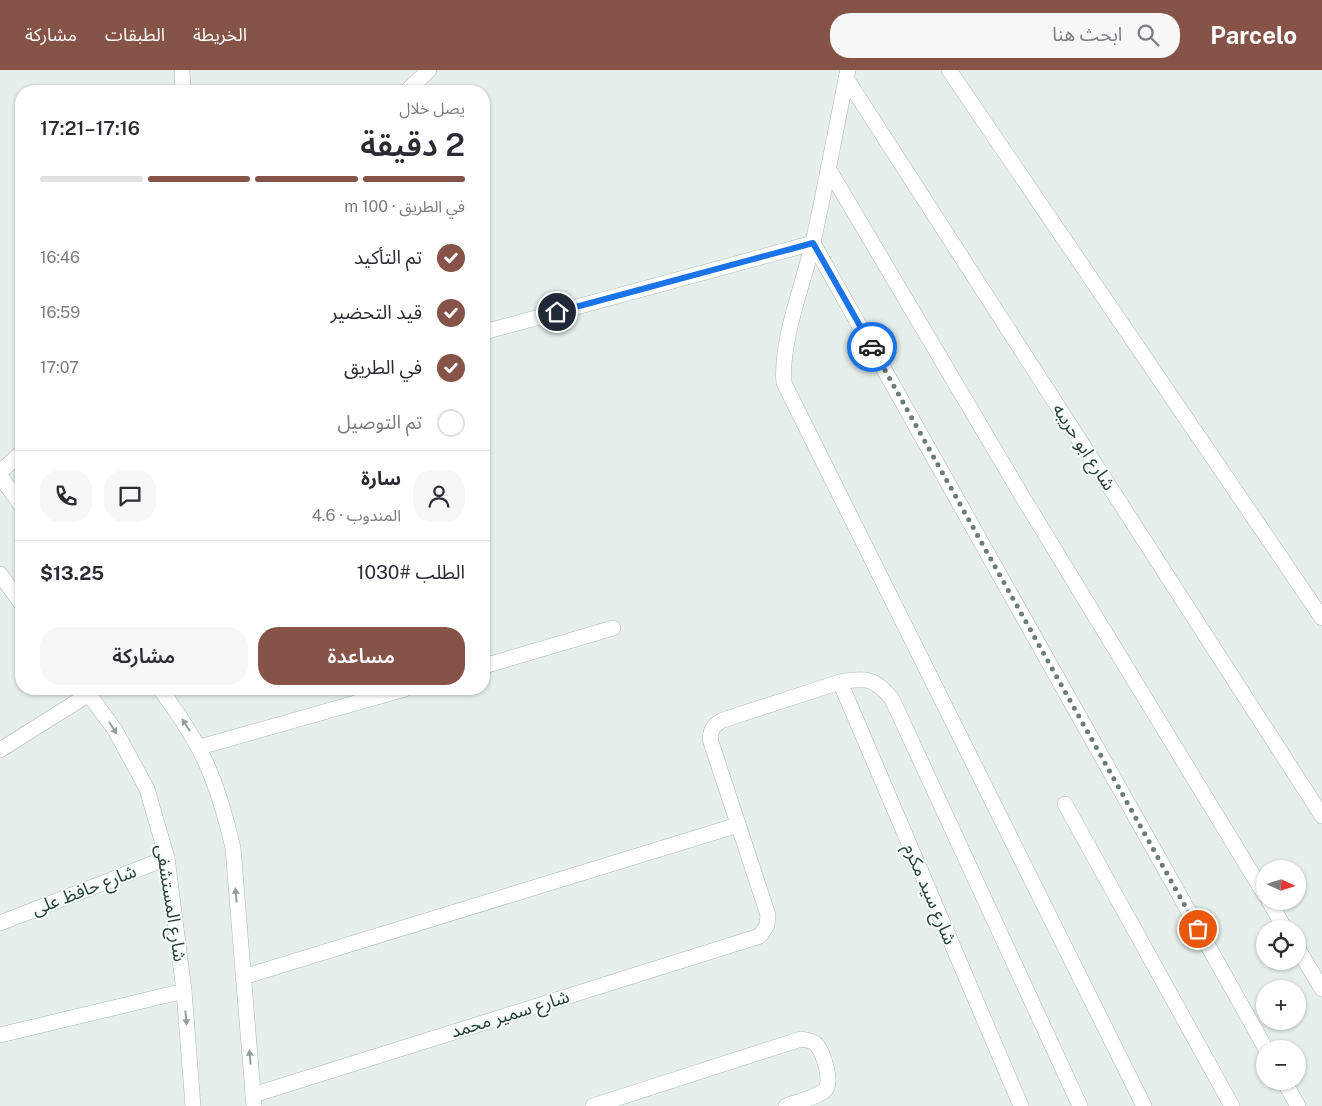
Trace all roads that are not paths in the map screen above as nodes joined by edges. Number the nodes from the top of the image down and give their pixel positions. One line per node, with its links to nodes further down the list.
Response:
1 (182, 70): 5 (street)
2 (429, 70): 6 (street)
3 (949, 70): 16 (street)
4 (847, 74): 7 (street); 27 (street, شارع ابو حريبه)
5 (183, 85)
6 (413, 85)
7 (828, 168): 8 (street); 30 (street)
8 (813, 243): 9 (street); 37 (street); 45 (street)
9 (490, 330)
10 (15, 458): 11 (street)
11 (0, 472)
12 (0, 476): 13 (street)
13 (15, 497)
14 (0, 574): 15 (street)
15 (15, 595)
16 (1322, 618)
17 (613, 628): 18 (street)
18 (490, 664)
19 (840, 682): 28 (street); 43 (street, شارع سيد مكرم); 44 (street)
20 (82, 695): 25 (street)
21 (89, 695): 29 (street, شارع المستشفى, one-way to 29)
22 (164, 695): 24 (street, one-way to 22)
23 (384, 695): 24 (street)
24 (200, 747): 33 (street, one-way to 24)
25 (0, 750)
26 (1066, 804): 46 (street)
27 (1322, 816)
28 (738, 825): 33 (street); 39 (street, شارع سمير محمد)
29 (168, 858): 31 (street, شارع حافظ على); 35 (street, شارع المستشفى)
30 (1256, 880)
31 (0, 923)
32 (1306, 962): 34 (street)
33 (243, 977): 39 (street, one-way to 33)
34 (1322, 989)
35 (184, 991): 36 (street); 40 (street, شارع المستشفى, one-way to 40)
36 (0, 1036)
37 (1261, 1040)
38 (1289, 1090): 47 (street)
39 (253, 1100)
40 (193, 1106)
41 (593, 1106): 42 (street)
42 (787, 1106)
43 (1021, 1106)
44 (1080, 1106)
45 (1144, 1106)
46 (1232, 1106)
47 (1298, 1106)

